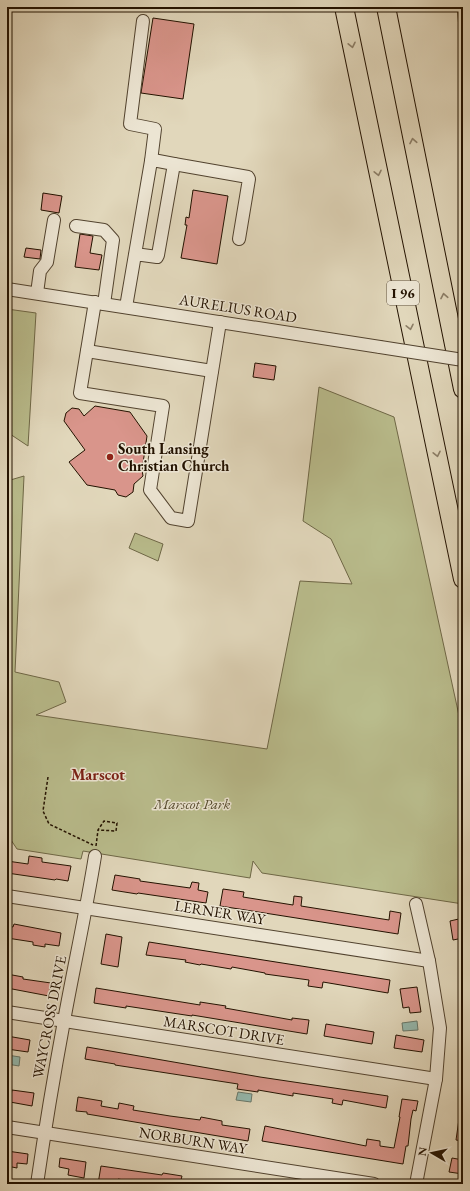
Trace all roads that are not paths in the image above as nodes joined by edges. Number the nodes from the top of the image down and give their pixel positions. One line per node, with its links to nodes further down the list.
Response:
1 (344, 7): 19 (highway, I 96, one-way to 19)
2 (386, 7): 18 (highway, I 96, one-way to 2)
3 (143, 21): 4 (street)
4 (151, 161): 5 (street); 9 (street)
5 (174, 164): 8 (street); 9 (street)
6 (54, 220): 11 (street)
7 (76, 226): 12 (street)
8 (239, 239)
9 (135, 254): 13 (street)
10 (7, 289): 11 (street, AURELIUS ROAD)
11 (37, 293): 12 (street, AURELIUS ROAD)
12 (99, 303): 13 (street, AURELIUS ROAD); 15 (street)
13 (126, 307): 14 (street, AURELIUS ROAD)
14 (220, 322): 16 (street, AURELIUS ROAD, bridge); 17 (street)
15 (87, 350): 17 (street); 17 (street)
16 (463, 360)
17 (212, 371)
18 (463, 389)
19 (463, 579)
20 (95, 851): 23 (street, WAYCROSS DRIVE)
21 (7, 896): 23 (street, LERNER WAY)
22 (416, 904): 24 (street)
23 (87, 908): 24 (street, LERNER WAY); 26 (street, WAYCROSS DRIVE)
24 (429, 961): 27 (street)
25 (7, 1012): 26 (street, MARSCOT DRIVE)
26 (64, 1021): 27 (street, MARSCOT DRIVE); 29 (street, WAYCROSS DRIVE)
27 (436, 1080): 32 (street)
28 (7, 1127): 29 (street, NORBURN WAY)
29 (44, 1133): 30 (street, WAYCROSS DRIVE); 31 (street, NORBURN WAY)
30 (37, 1184)
31 (374, 1184)
32 (416, 1184)

